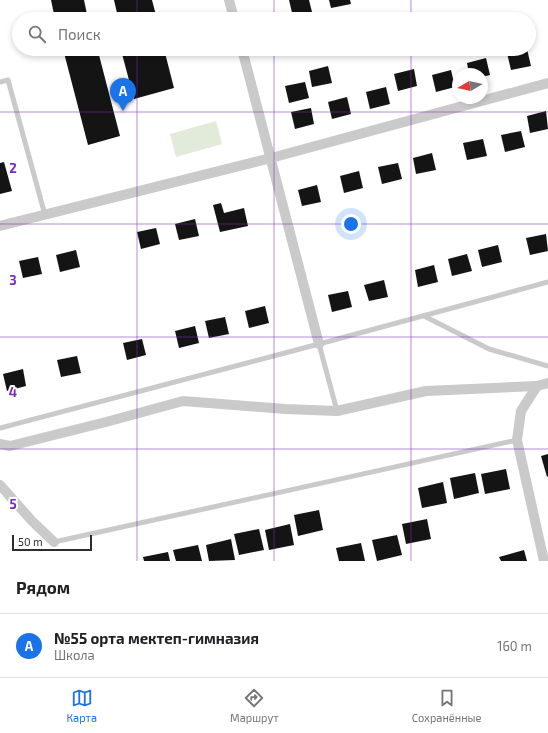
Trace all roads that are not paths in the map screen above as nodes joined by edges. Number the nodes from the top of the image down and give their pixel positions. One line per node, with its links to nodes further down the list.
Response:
1 (229, 0): 2 (street)
2 (232, 12)
3 (244, 56): 6 (street)
4 (0, 82): 7 (lane)
5 (548, 83): 6 (street)
6 (271, 158): 7 (street); 11 (street)
7 (45, 215): 8 (street)
8 (0, 226)
9 (548, 282): 10 (lane)
10 (424, 316): 11 (lane); 12 (lane)
11 (320, 344): 15 (lane); 16 (lane)
12 (548, 366)
13 (548, 383): 14 (street)
14 (537, 386): 15 (street); 17 (street)
15 (337, 411): 18 (street)
16 (0, 428)
17 (517, 440): 20 (lane); 21 (street)
18 (0, 444)
19 (0, 485): 20 (street)
20 (54, 542)
21 (544, 561)

